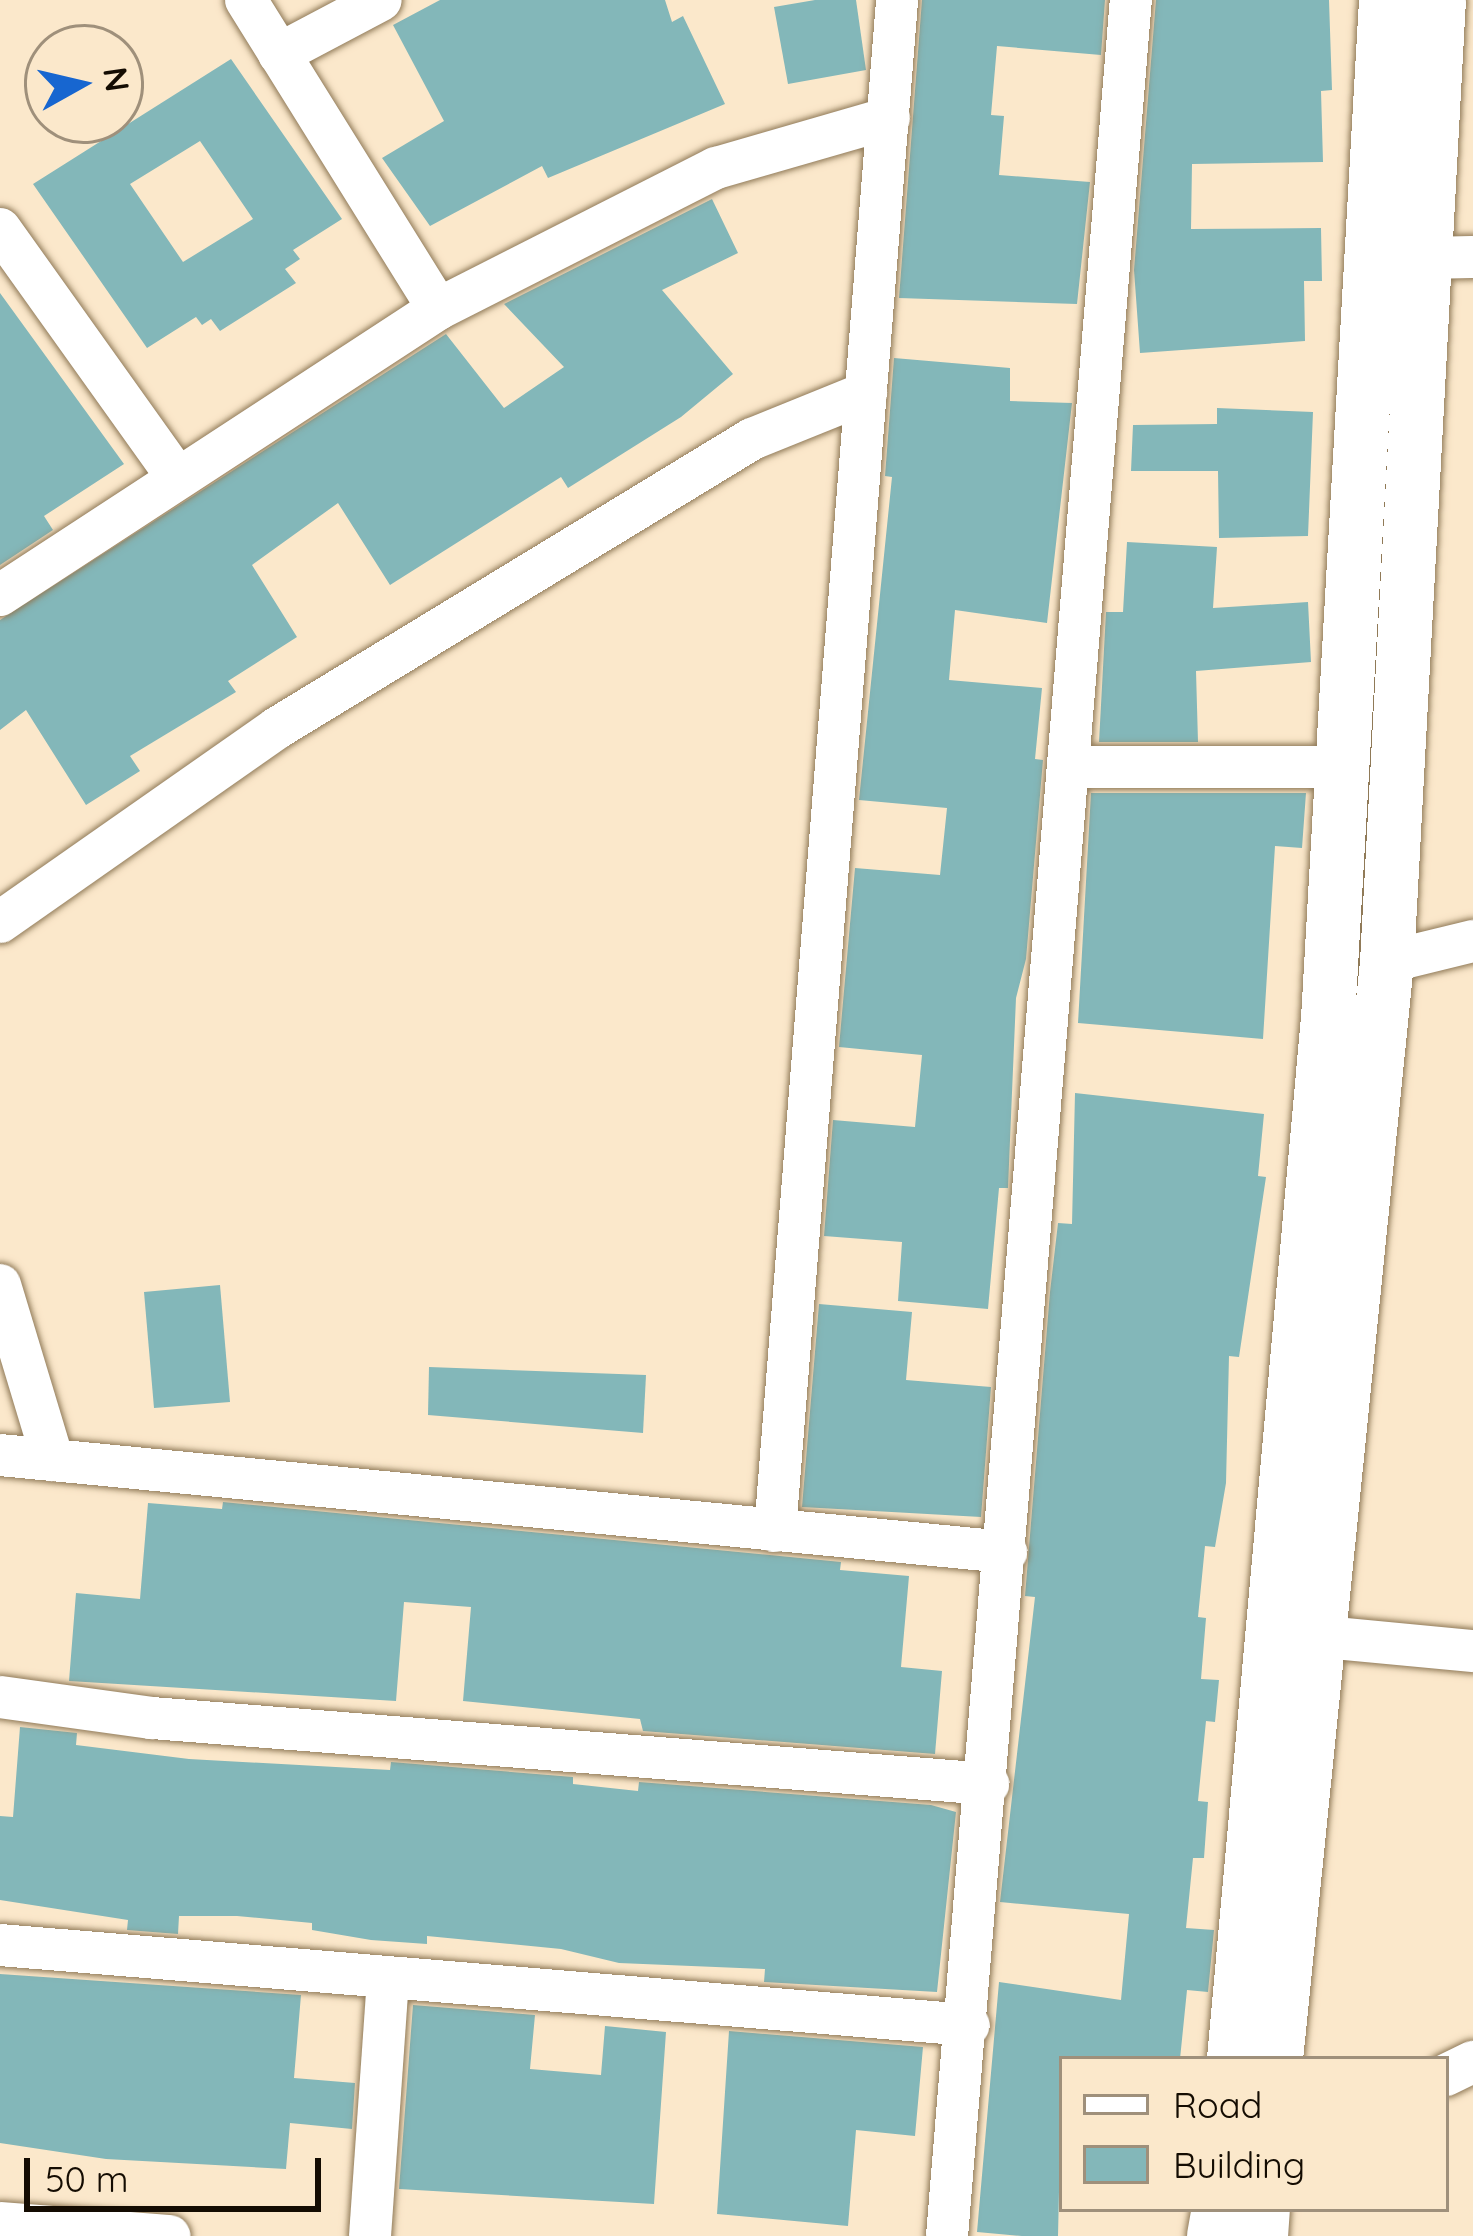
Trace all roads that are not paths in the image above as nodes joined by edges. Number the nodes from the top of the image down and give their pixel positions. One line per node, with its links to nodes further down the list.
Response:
1 (246, 0): 7 (street)
2 (381, 0): 7 (street)
3 (897, 0): 8 (street)
4 (1131, 0): 16 (street)
5 (1386, 0): 12 (street)
6 (1439, 0): 10 (street)
7 (279, 54): 11 (street)
8 (889, 118): 11 (street); 13 (street)
9 (0, 229): 14 (street)
10 (1449, 258): 12 (street)
11 (438, 309): 14 (street)
12 (1394, 386): 17 (street); 20 (street)
13 (866, 393): 18 (street); 24 (street)
14 (176, 476): 15 (street)
15 (0, 595)
16 (1069, 766): 17 (street); 25 (street)
17 (1341, 766): 33 (street)
18 (0, 922)
19 (1473, 940): 20 (street)
20 (1388, 962): 26 (street)
21 (0, 1285): 23 (street)
22 (0, 1455): 23 (street)
23 (53, 1460): 24 (street)
24 (775, 1531): 25 (street)
25 (1006, 1552): 29 (street)
26 (1324, 1637): 27 (street); 34 (street)
27 (1473, 1651)
28 (0, 1697): 29 (street)
29 (988, 1784): 32 (street)
30 (0, 1945): 31 (street)
31 (388, 1980): 32 (street); 37 (street)
32 (969, 2025): 38 (street)
33 (1234, 2056)
34 (1276, 2056)
35 (0, 2224): 36 (street)
36 (170, 2236)
37 (370, 2236)
38 (946, 2236)

